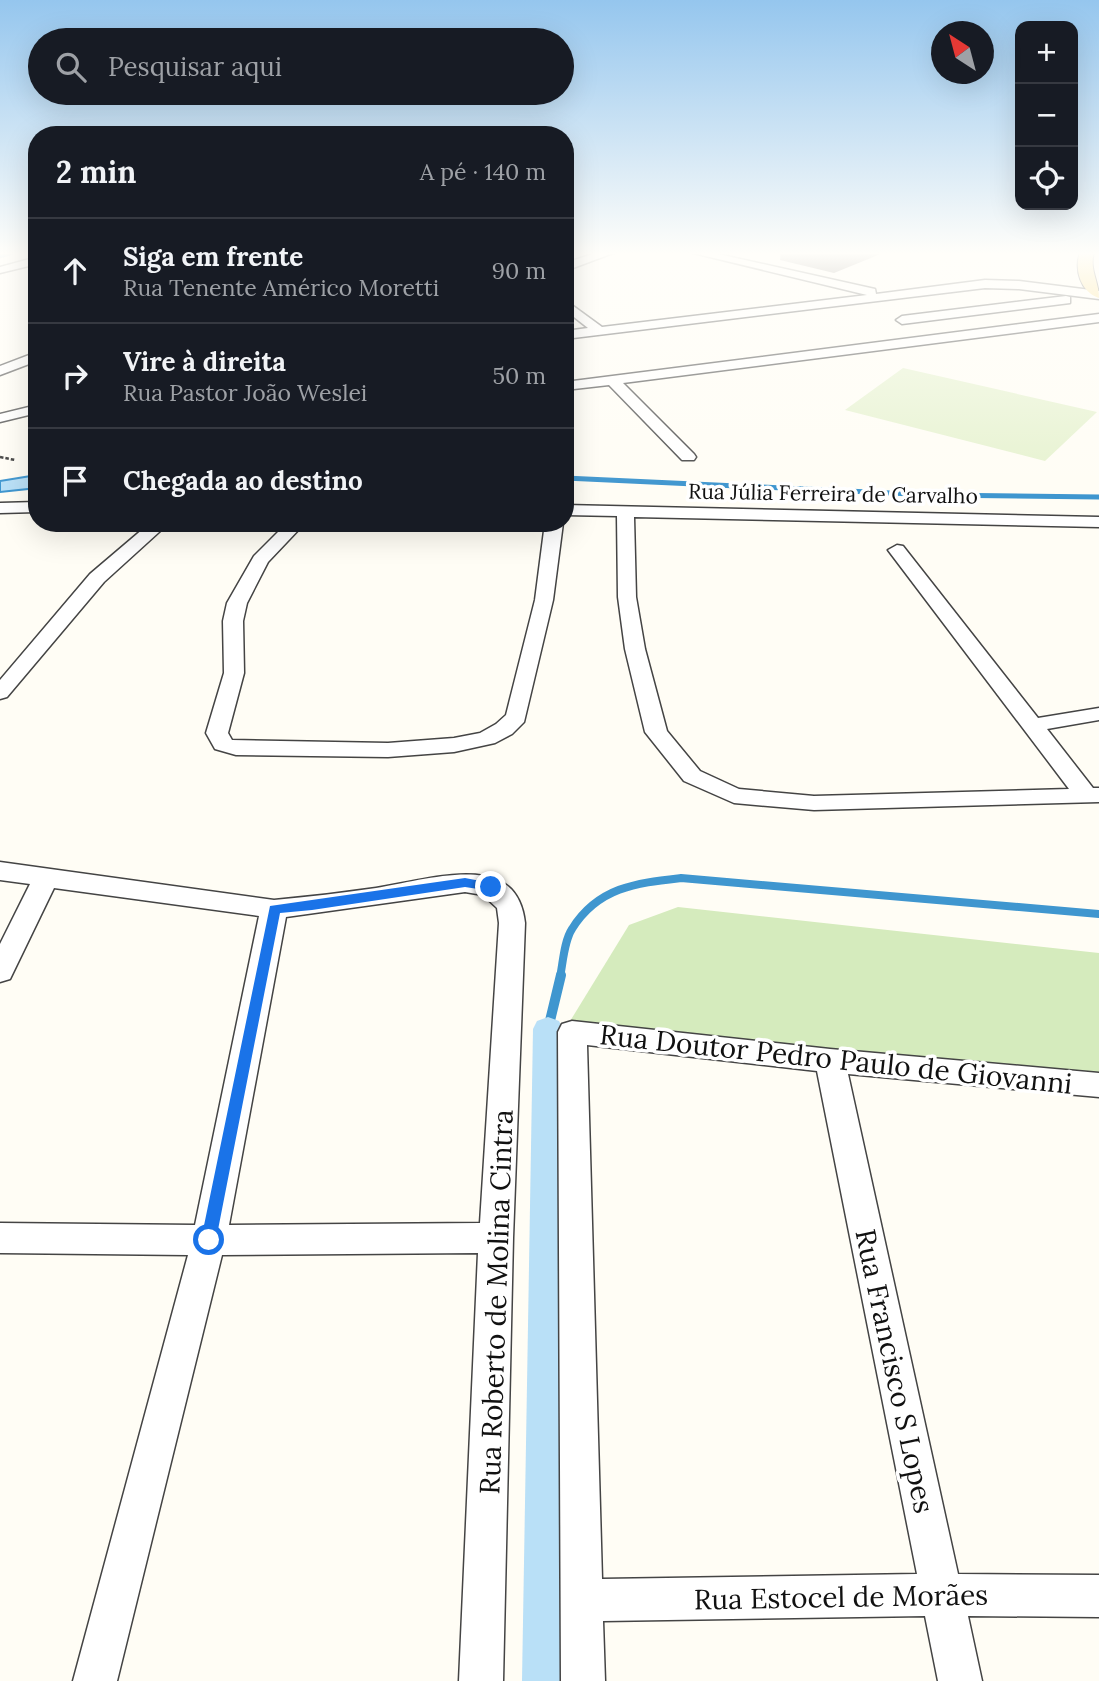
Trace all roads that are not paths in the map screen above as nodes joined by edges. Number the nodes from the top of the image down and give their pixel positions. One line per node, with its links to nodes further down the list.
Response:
1 (604, 330): 3 (street)
2 (1001, 330): 7 (street)
3 (599, 331): 4 (street)
4 (574, 334)
5 (28, 360): 6 (street)
6 (0, 371)
7 (612, 380): 8 (street); 11 (street)
8 (574, 385)
9 (28, 411): 10 (street)
10 (0, 418)
11 (688, 457)
12 (28, 507): 13 (street)
13 (0, 508)
14 (574, 510): 15 (street, Rua Júlia Ferreira de Carvalho)
15 (625, 512): 16 (street, Rua Júlia Ferreira de Carvalho); 24 (street)
16 (1099, 522)
17 (151, 532): 21 (street)
18 (288, 532): 19 (street)
19 (554, 532)
20 (897, 551): 23 (street)
21 (0, 693)
22 (1099, 714): 23 (street)
23 (1032, 725): 24 (street)
24 (1093, 795)
25 (0, 871): 26 (street)
26 (45, 879): 27 (street); 28 (street)
27 (274, 909): 32 (street, Rua Roberto de Molina Cintra); 33 (street)
28 (0, 972)
29 (830, 1060): 30 (street, Rua Doutor Pedro Paulo de Giovanni); 34 (street, Rua Francisco S Lopes); 36 (street, Rua Doutor Pedro Paulo de Giovanni)
30 (1099, 1085)
31 (0, 1238): 33 (street)
32 (496, 1238): 33 (street); 38 (street, Rua Roberto de Molina Cintra)
33 (209, 1240): 37 (street)
34 (942, 1595): 35 (street, Rua Estocel de Morães); 36 (street, Rua Estocel de Morães); 40 (street, Rua Francisco S Lopes)
35 (1099, 1596)
36 (582, 1600): 39 (street)
37 (95, 1681)
38 (481, 1681)
39 (583, 1681)
40 (960, 1681)

